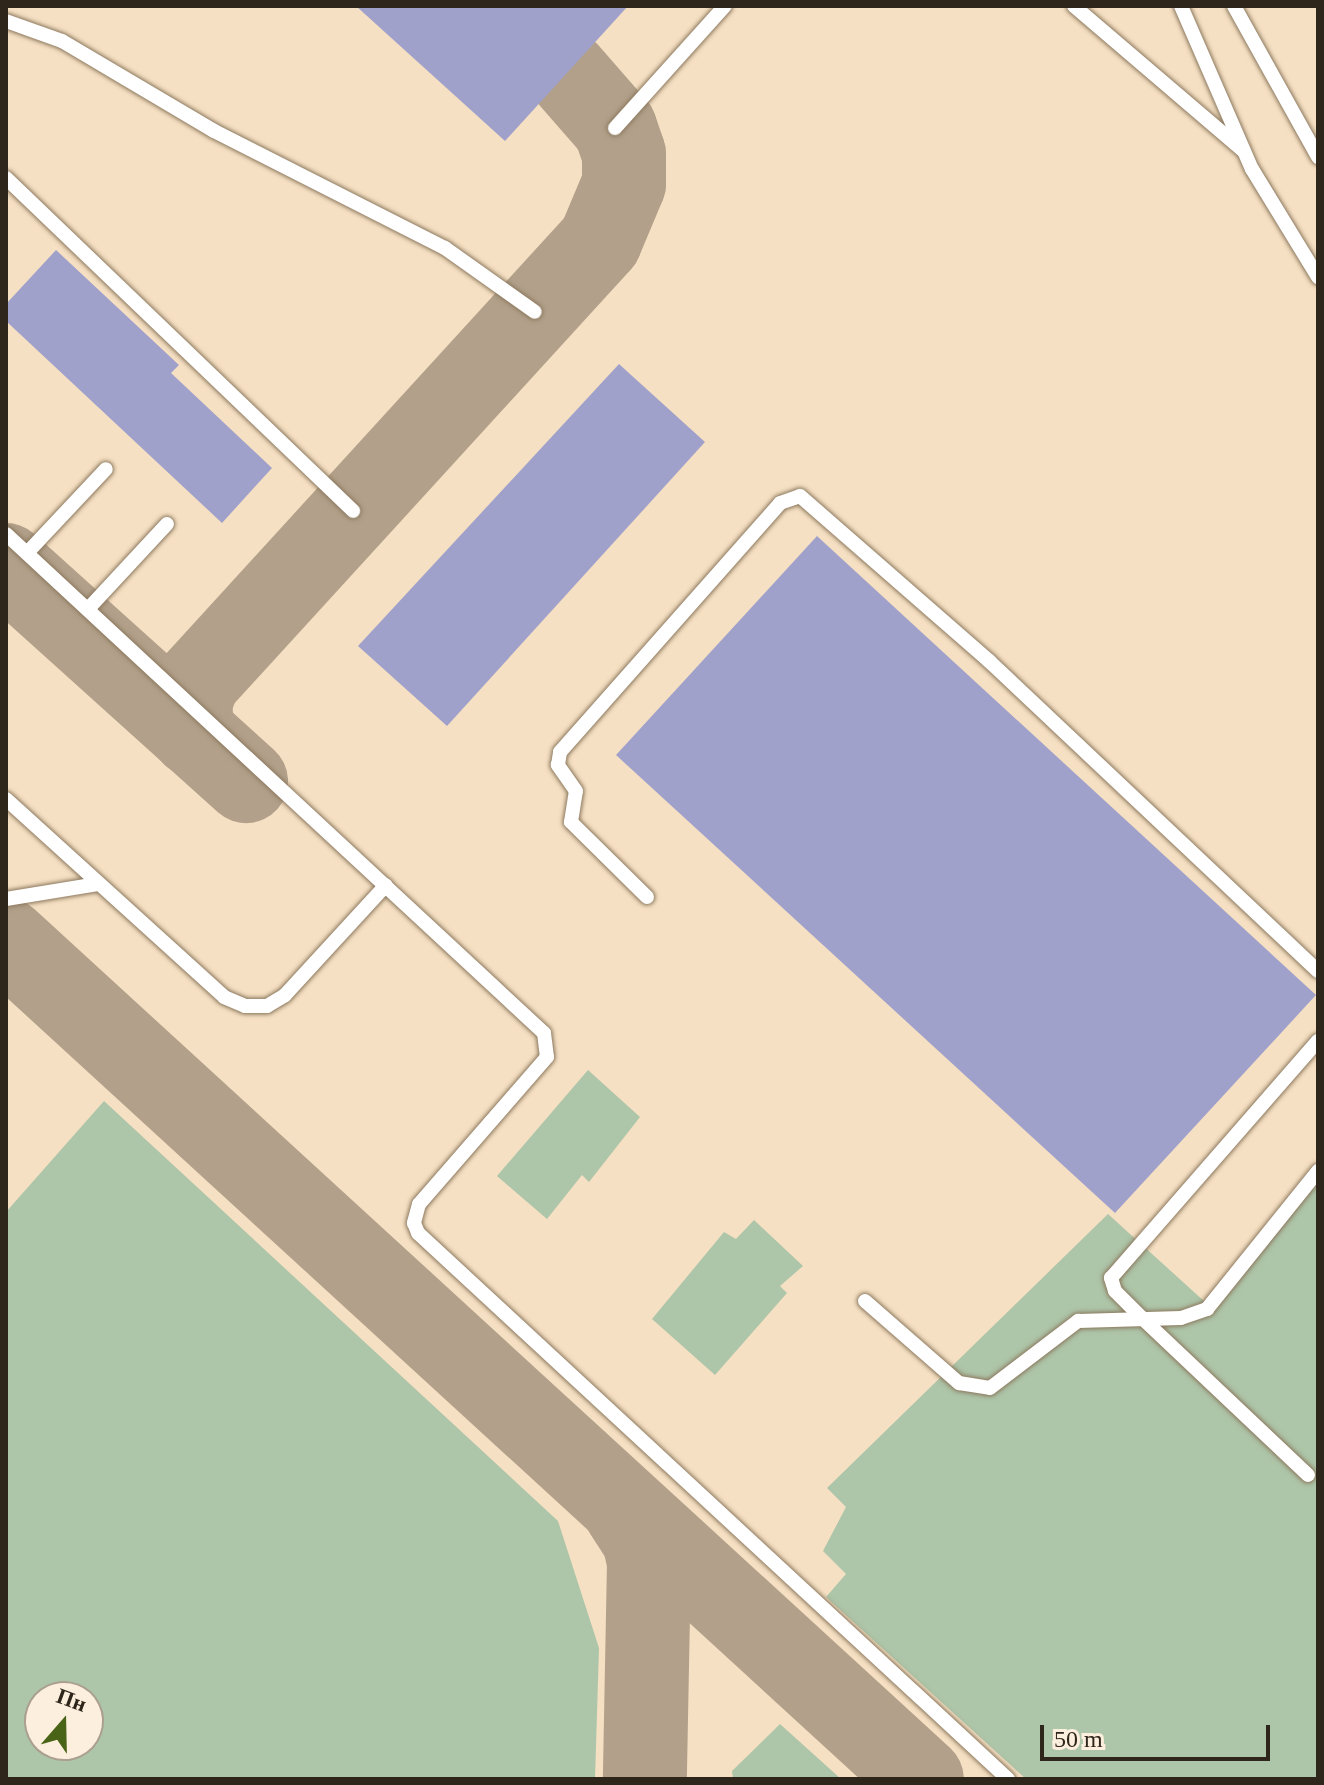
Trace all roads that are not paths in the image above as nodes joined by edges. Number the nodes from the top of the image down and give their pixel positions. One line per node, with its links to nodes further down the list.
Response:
1 (725, 6): 6 (lane)
2 (1074, 6): 7 (lane)
3 (1181, 6): 7 (lane)
4 (1234, 6): 8 (lane)
5 (6, 21): 11 (lane)
6 (615, 128)
7 (1245, 151): 10 (lane)
8 (1318, 157)
9 (6, 178): 13 (lane)
10 (1318, 277)
11 (535, 312)
12 (106, 469): 16 (lane)
13 (353, 511)
14 (167, 524): 17 (lane)
15 (6, 534): 16 (lane)
16 (27, 553): 17 (lane)
17 (88, 609): 20 (lane)
18 (6, 799): 19 (lane)
19 (98, 884): 20 (lane); 22 (lane)
20 (386, 885): 29 (lane)
21 (647, 897): 23 (lane)
22 (6, 899)
23 (1318, 971)
24 (1318, 1041): 27 (lane)
25 (1318, 1171): 27 (lane)
26 (865, 1301): 27 (lane)
27 (1141, 1317): 28 (lane)
28 (1308, 1475)
29 (1008, 1779)

